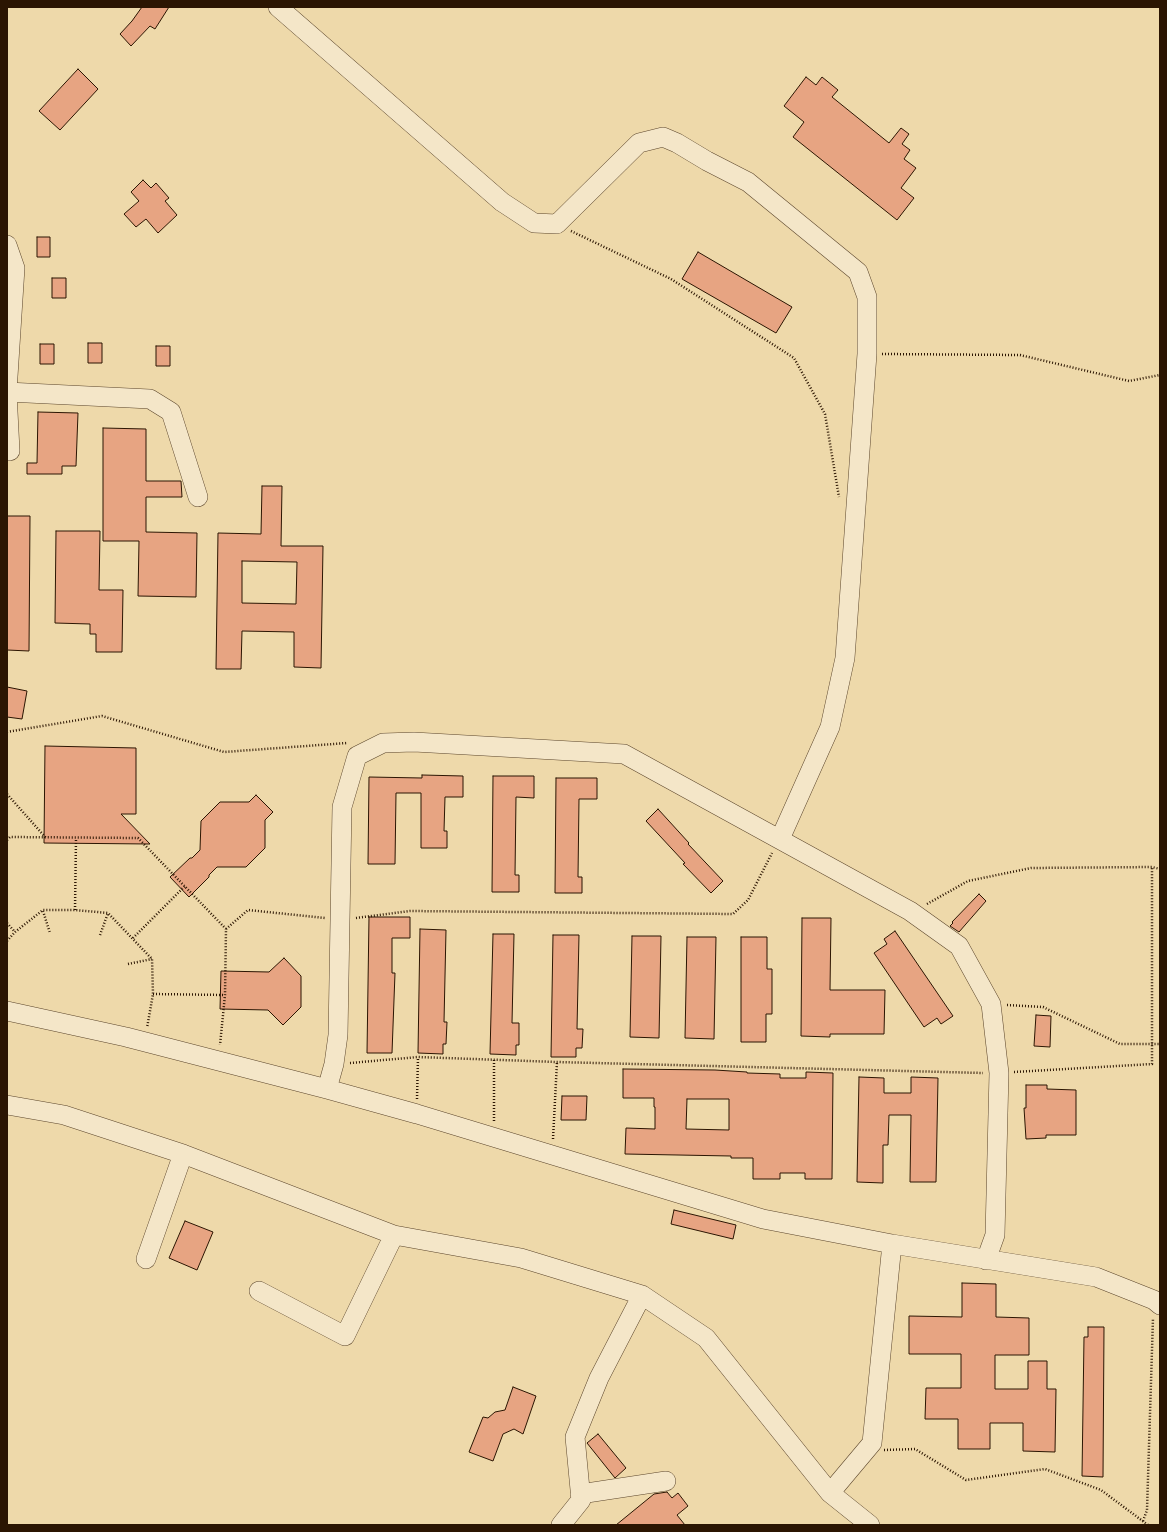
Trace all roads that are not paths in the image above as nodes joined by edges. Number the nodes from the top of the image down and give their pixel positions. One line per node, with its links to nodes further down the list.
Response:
1 (278, 7): 6 (street)
2 (7, 245): 3 (street)
3 (7, 392): 4 (street); 5 (street)
4 (7, 451)
5 (198, 497)
6 (780, 839): 8 (street); 14 (street)
7 (7, 1011): 8 (street)
8 (327, 1089): 12 (street)
9 (7, 1106): 10 (street)
10 (184, 1154): 11 (street); 13 (street)
11 (394, 1235): 15 (street); 16 (street)
12 (892, 1244): 14 (street); 19 (street)
13 (146, 1259)
14 (986, 1260): 17 (street)
15 (259, 1291)
16 (642, 1295): 19 (street); 20 (street)
17 (1157, 1302)
18 (666, 1480): 20 (street)
19 (830, 1493): 22 (street)
20 (580, 1494): 21 (street)
21 (561, 1525)
22 (870, 1525)

